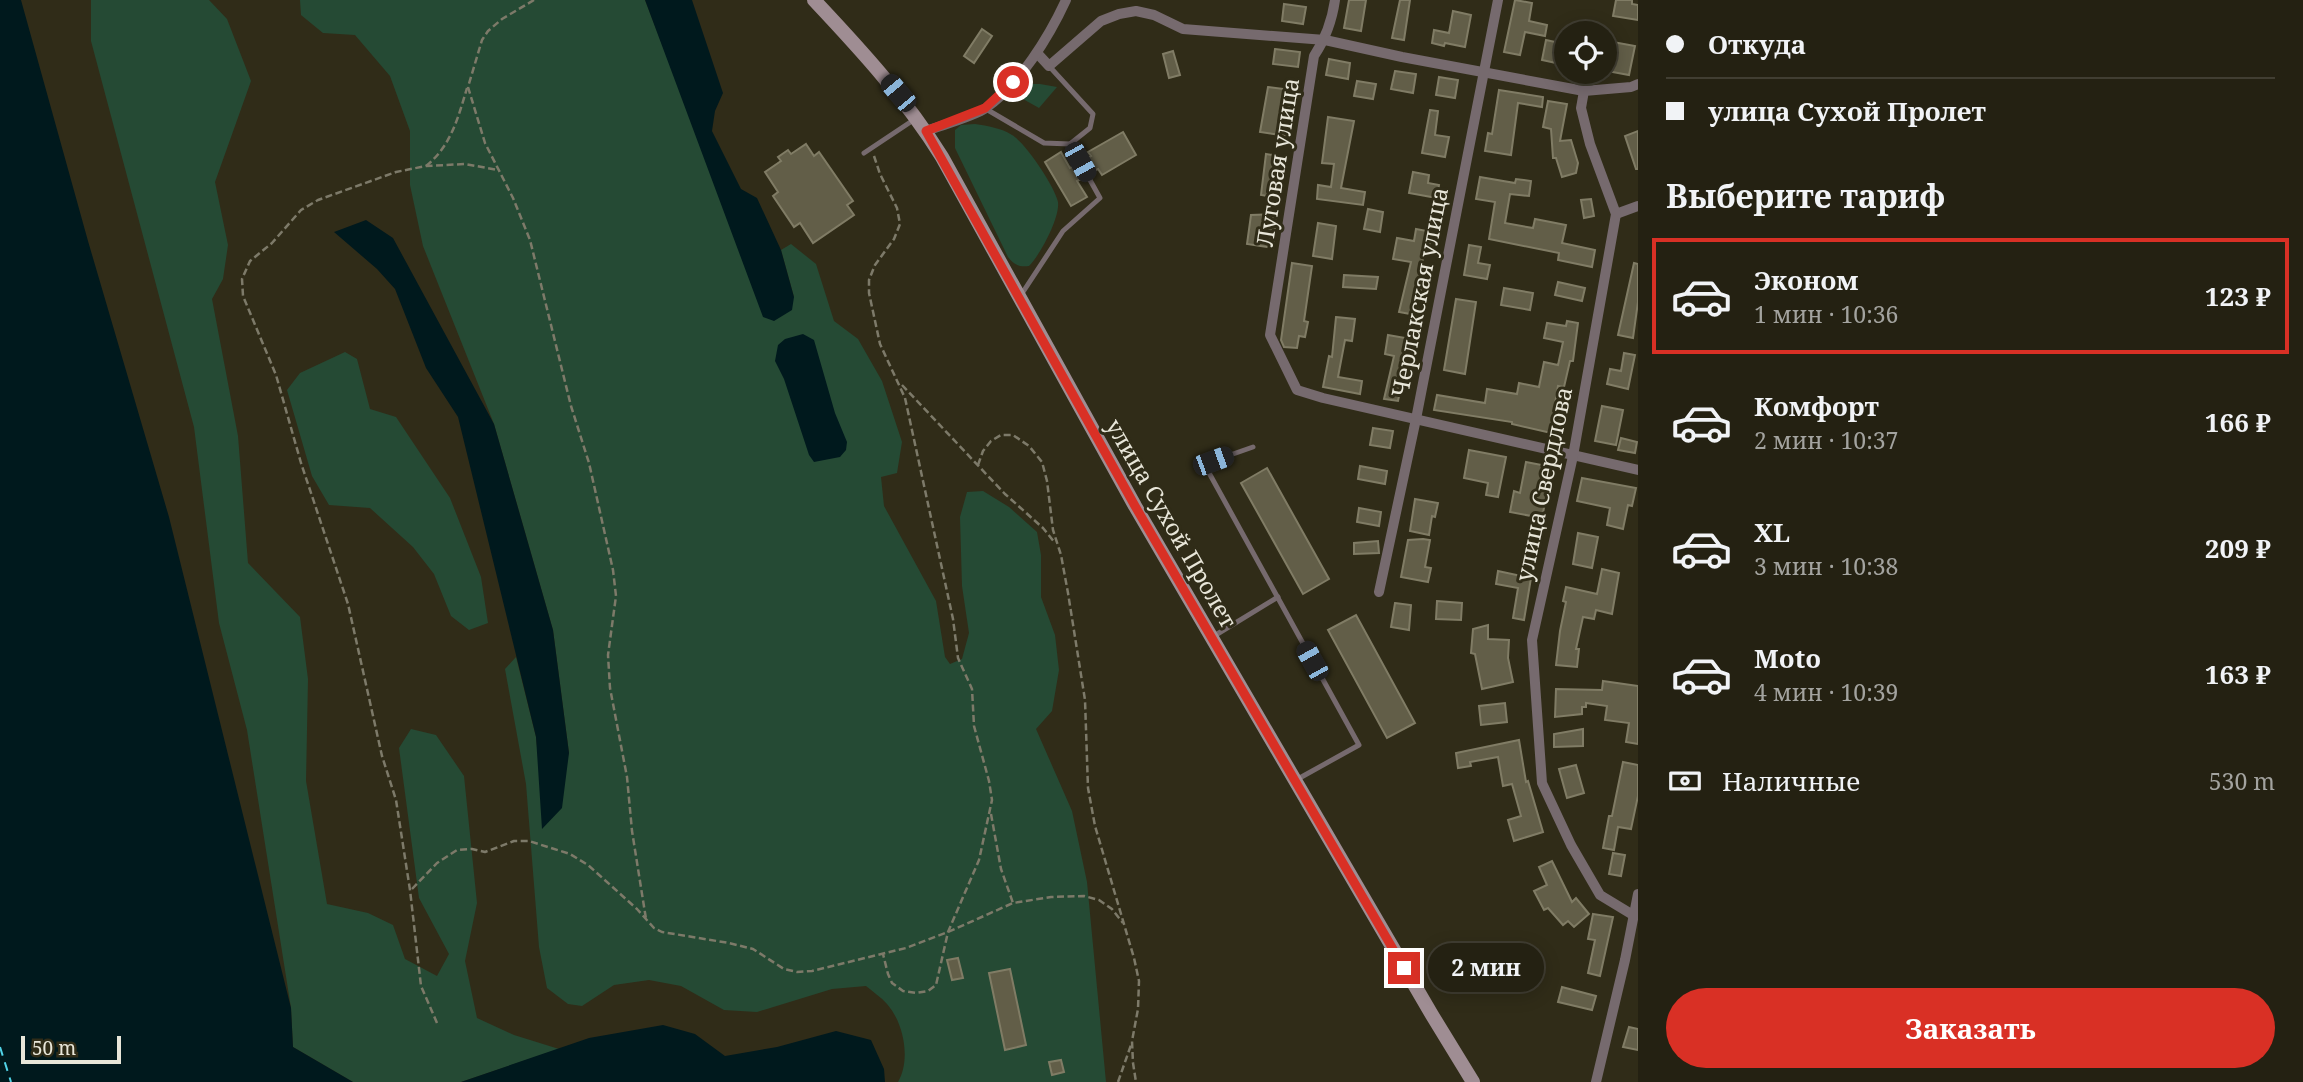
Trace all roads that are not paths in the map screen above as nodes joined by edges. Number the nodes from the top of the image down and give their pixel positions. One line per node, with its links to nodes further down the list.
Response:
1 (814, 0): 12 (main road, улица Сухой Пролет)
2 (1066, 0): 6 (street)
3 (1335, 0): 5 (street, Луговая улица)
4 (1497, 0): 8 (street, Черлакская улица)
5 (1325, 40): 7 (street); 8 (street); 19 (street, Луговая улица)
6 (1037, 53): 7 (street); 11 (street)
7 (1049, 66): 14 (lane)
8 (1483, 72): 10 (street); 19 (street, Черлакская улица)
9 (1638, 84): 10 (street)
10 (1584, 91): 17 (street)
11 (985, 108): 13 (street); 14 (lane)
12 (917, 117): 13 (main road, улица Сухой Пролет); 15 (lane)
13 (926, 131): 18 (main road, улица Сухой Пролет)
14 (1070, 144): 18 (lane)
15 (864, 153)
16 (1638, 206): 17 (street)
17 (1616, 214): 21 (street, улица Свердлова)
18 (1019, 298): 25 (main road, улица Сухой Пролет)
19 (1416, 419): 21 (street); 23 (street, Черлакская улица)
20 (1253, 447): 24 (lane)
21 (1573, 456): 22 (street); 28 (street, улица Свердлова)
22 (1638, 470)
23 (1378, 592)
24 (1278, 597): 25 (lane); 26 (lane)
25 (1211, 637): 26 (main road, улица Сухой Пролет)
26 (1295, 780): 31 (main road, улица Сухой Пролет)
27 (1638, 894): 28 (street)
28 (1633, 915): 29 (street)
29 (1625, 960): 30 (street); 32 (street)
30 (1638, 964)
31 (1473, 1082)
32 (1596, 1082)

